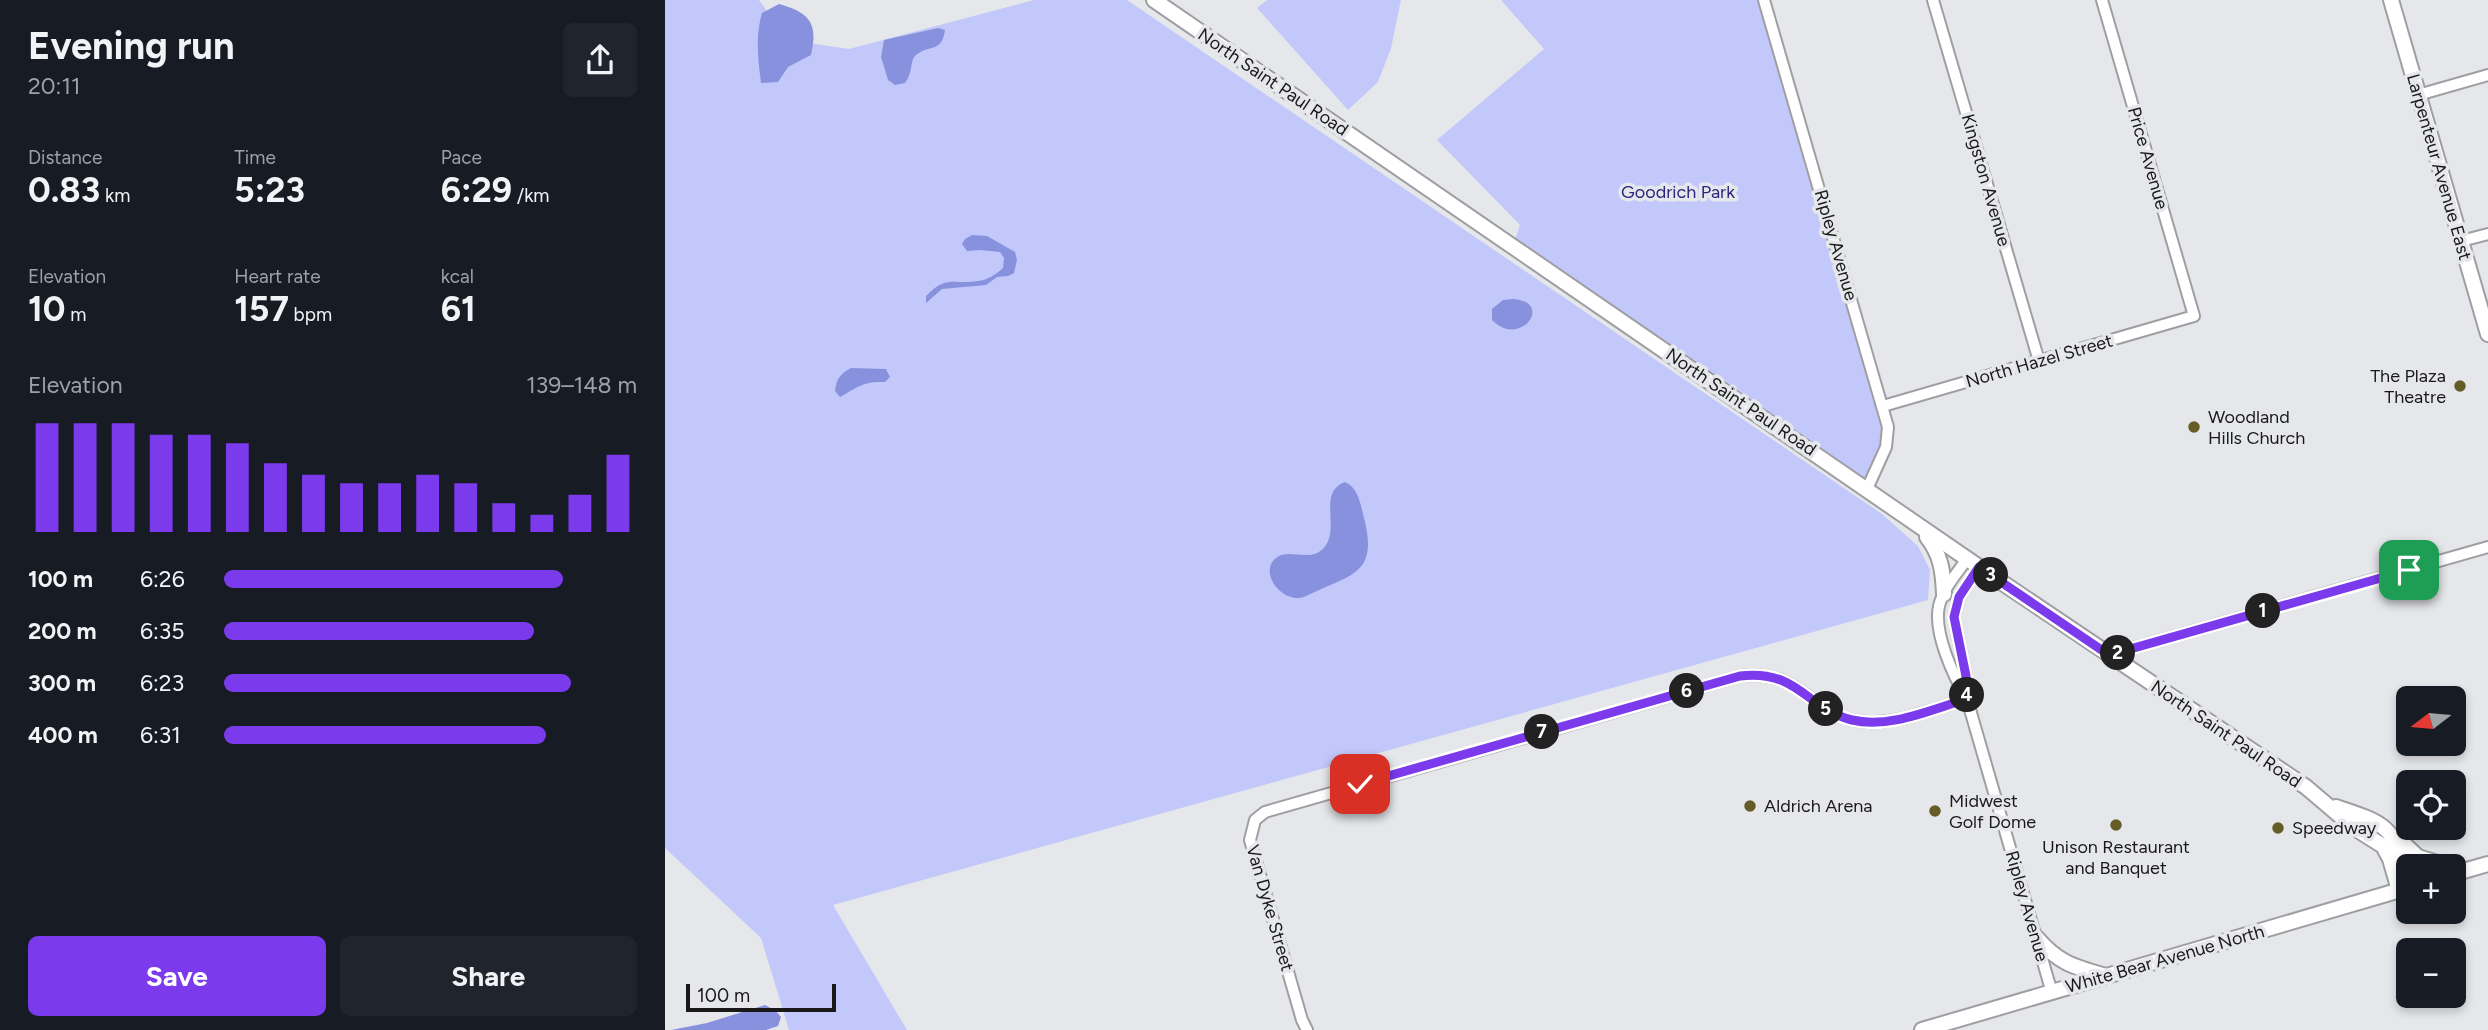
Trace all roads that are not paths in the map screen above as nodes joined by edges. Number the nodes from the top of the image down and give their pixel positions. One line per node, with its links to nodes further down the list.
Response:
1 (1154, 0): 14 (street, North Saint Paul Road)
2 (1765, 0): 13 (street, Ripley Avenue)
3 (1933, 0): 12 (street, Kingston Avenue)
4 (2102, 0): 10 (street, Price Avenue)
5 (2391, 0): 7 (street, Larpenteur Avenue East)
6 (2488, 75): 7 (street)
7 (2418, 95): 9 (street, Larpenteur Avenue East)
8 (2488, 234): 9 (street)
9 (2461, 242): 11 (street, Larpenteur Avenue East)
10 (2194, 316): 12 (street, North Hazel Street)
11 (2488, 334)
12 (2039, 361): 13 (street, North Hazel Street)
13 (1883, 406): 14 (street, Ripley Avenue)
14 (1867, 489): 15 (street, North Saint Paul Road)
15 (1917, 525): 17 (street, North Saint Paul Road); 18 (street)
16 (2488, 547): 19 (street)
17 (1973, 563): 18 (street, Ripley Avenue); 19 (street, North Saint Paul Road); 20 (street, Ripley Avenue)
18 (1944, 594): 20 (street, Ripley Avenue)
19 (2109, 655): 21 (street, North Saint Paul Road)
20 (1967, 699): 29 (street, Ripley Avenue); 32 (street, Van Dyke Street)
21 (2328, 804): 22 (street, North Saint Paul Road); 27 (street, North Saint Paul Road)
22 (2384, 828): 23 (street); 24 (street, North Saint Paul Road)
23 (2401, 854)
24 (2415, 854)
25 (2488, 864): 26 (street)
26 (2466, 869)
27 (2396, 872)
28 (2396, 891): 30 (street, White Bear Avenue North)
29 (2036, 937): 30 (street); 31 (street, Ripley Avenue)
30 (2107, 976): 31 (street, White Bear Avenue North)
31 (2052, 993): 33 (street, White Bear Avenue North)
32 (1307, 1030)
33 (1922, 1030)

